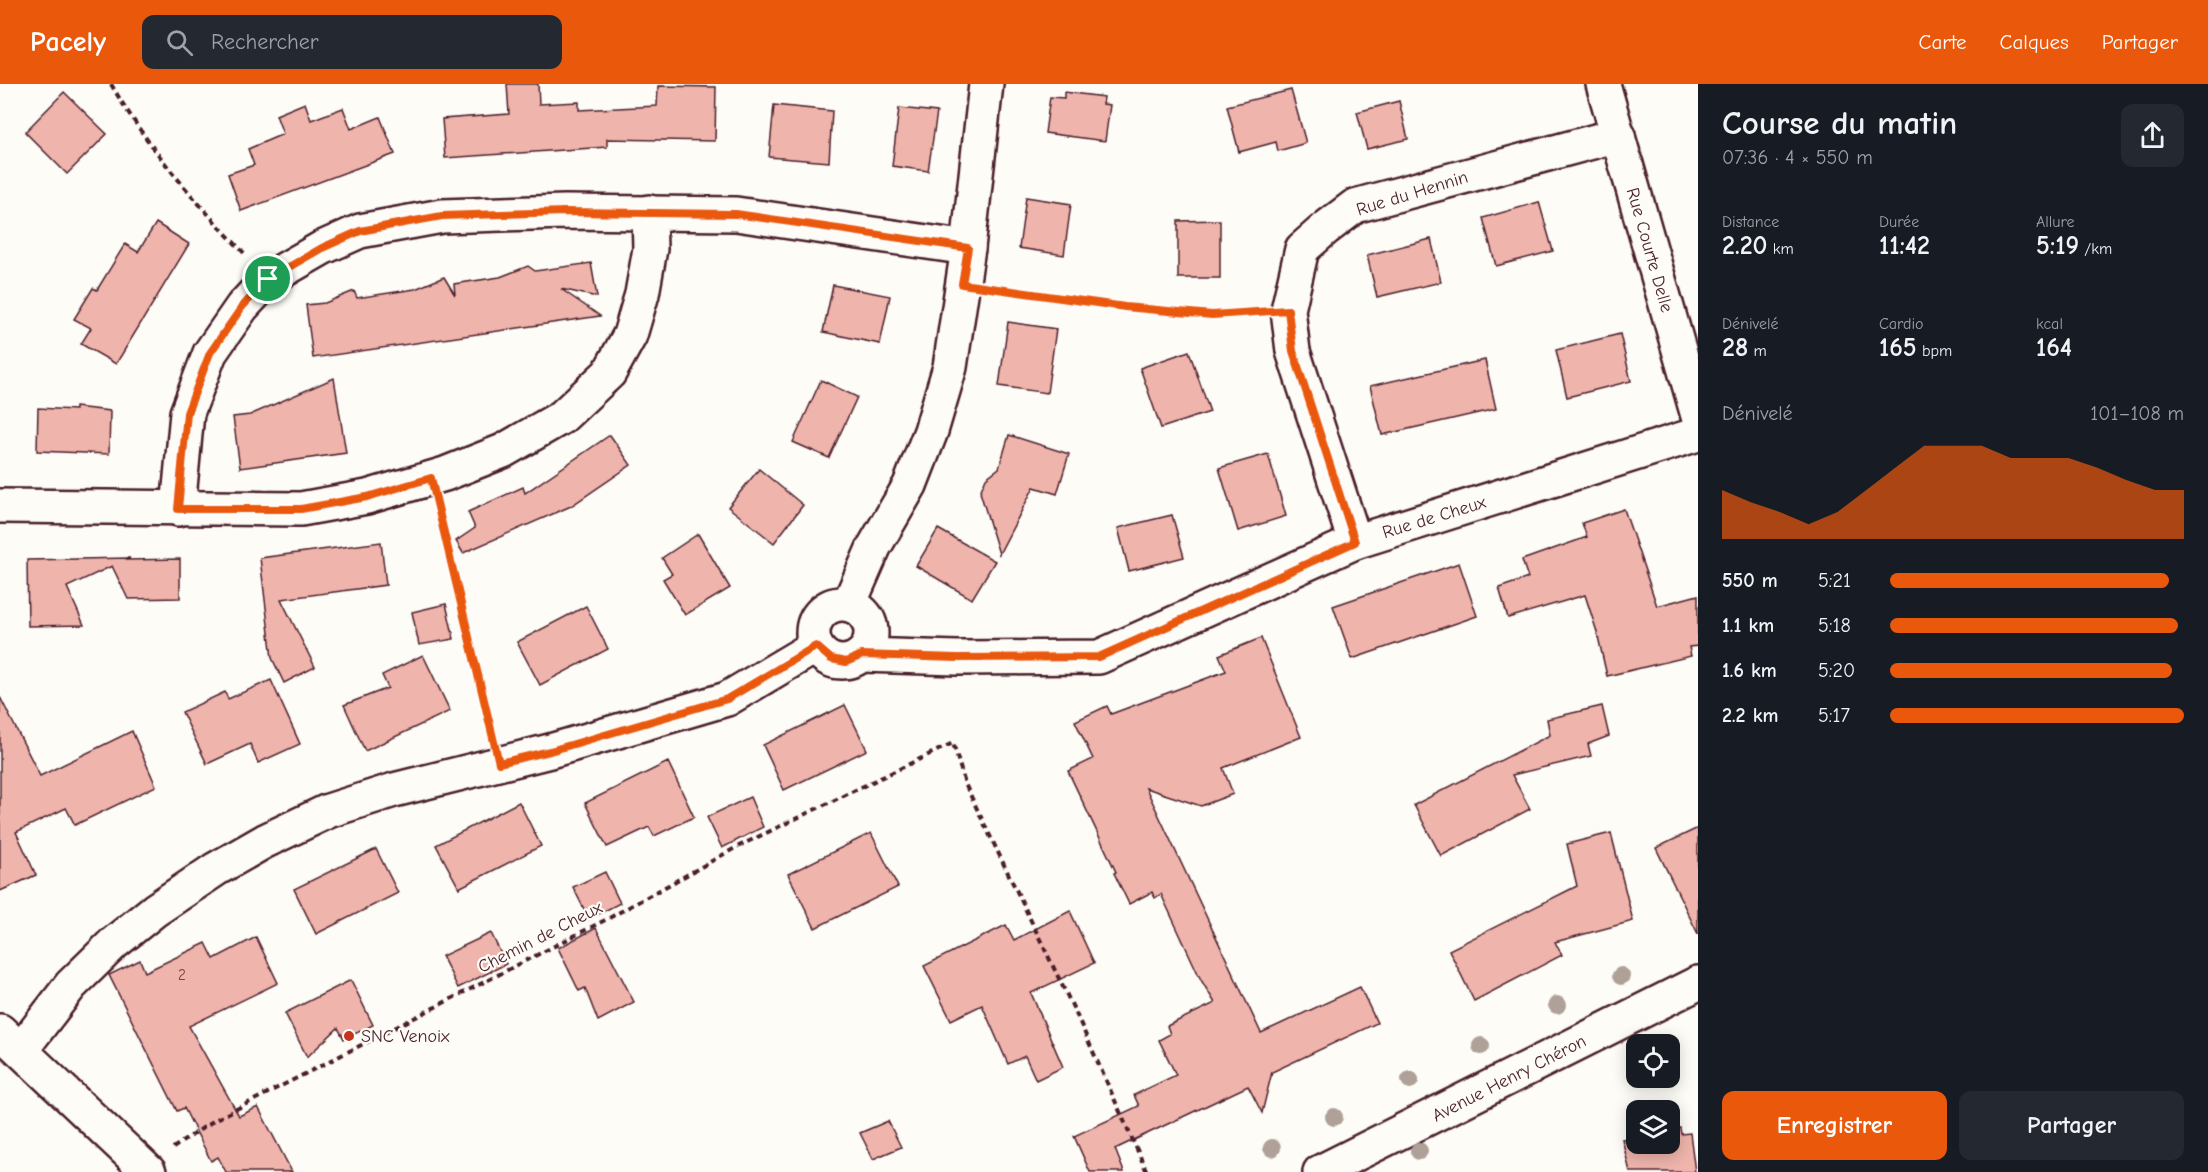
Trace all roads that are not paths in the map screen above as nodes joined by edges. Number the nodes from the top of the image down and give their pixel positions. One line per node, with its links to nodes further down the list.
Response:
1 (986, 84): 5 (street)
2 (1603, 84): 3 (street, Rue Courte Delle)
3 (1618, 135): 6 (street, Rue Courte Delle); 10 (street, Rue du Hennin)
4 (649, 212): 5 (street); 9 (street); 9 (street)
5 (968, 248): 11 (street)
6 (1698, 416)
7 (1698, 434): 10 (street, Rue de Cheux)
8 (0, 506): 9 (street)
9 (178, 509)
10 (1355, 542): 13 (street, Rue de Cheux)
11 (849, 604): 12 (street); 13 (street)
12 (816, 646): 13 (street); 15 (street)
13 (862, 655)
14 (1698, 983): 17 (street, Avenue Henry Chéron)
15 (10, 1041): 16 (street)
16 (147, 1169)
17 (1320, 1172)

